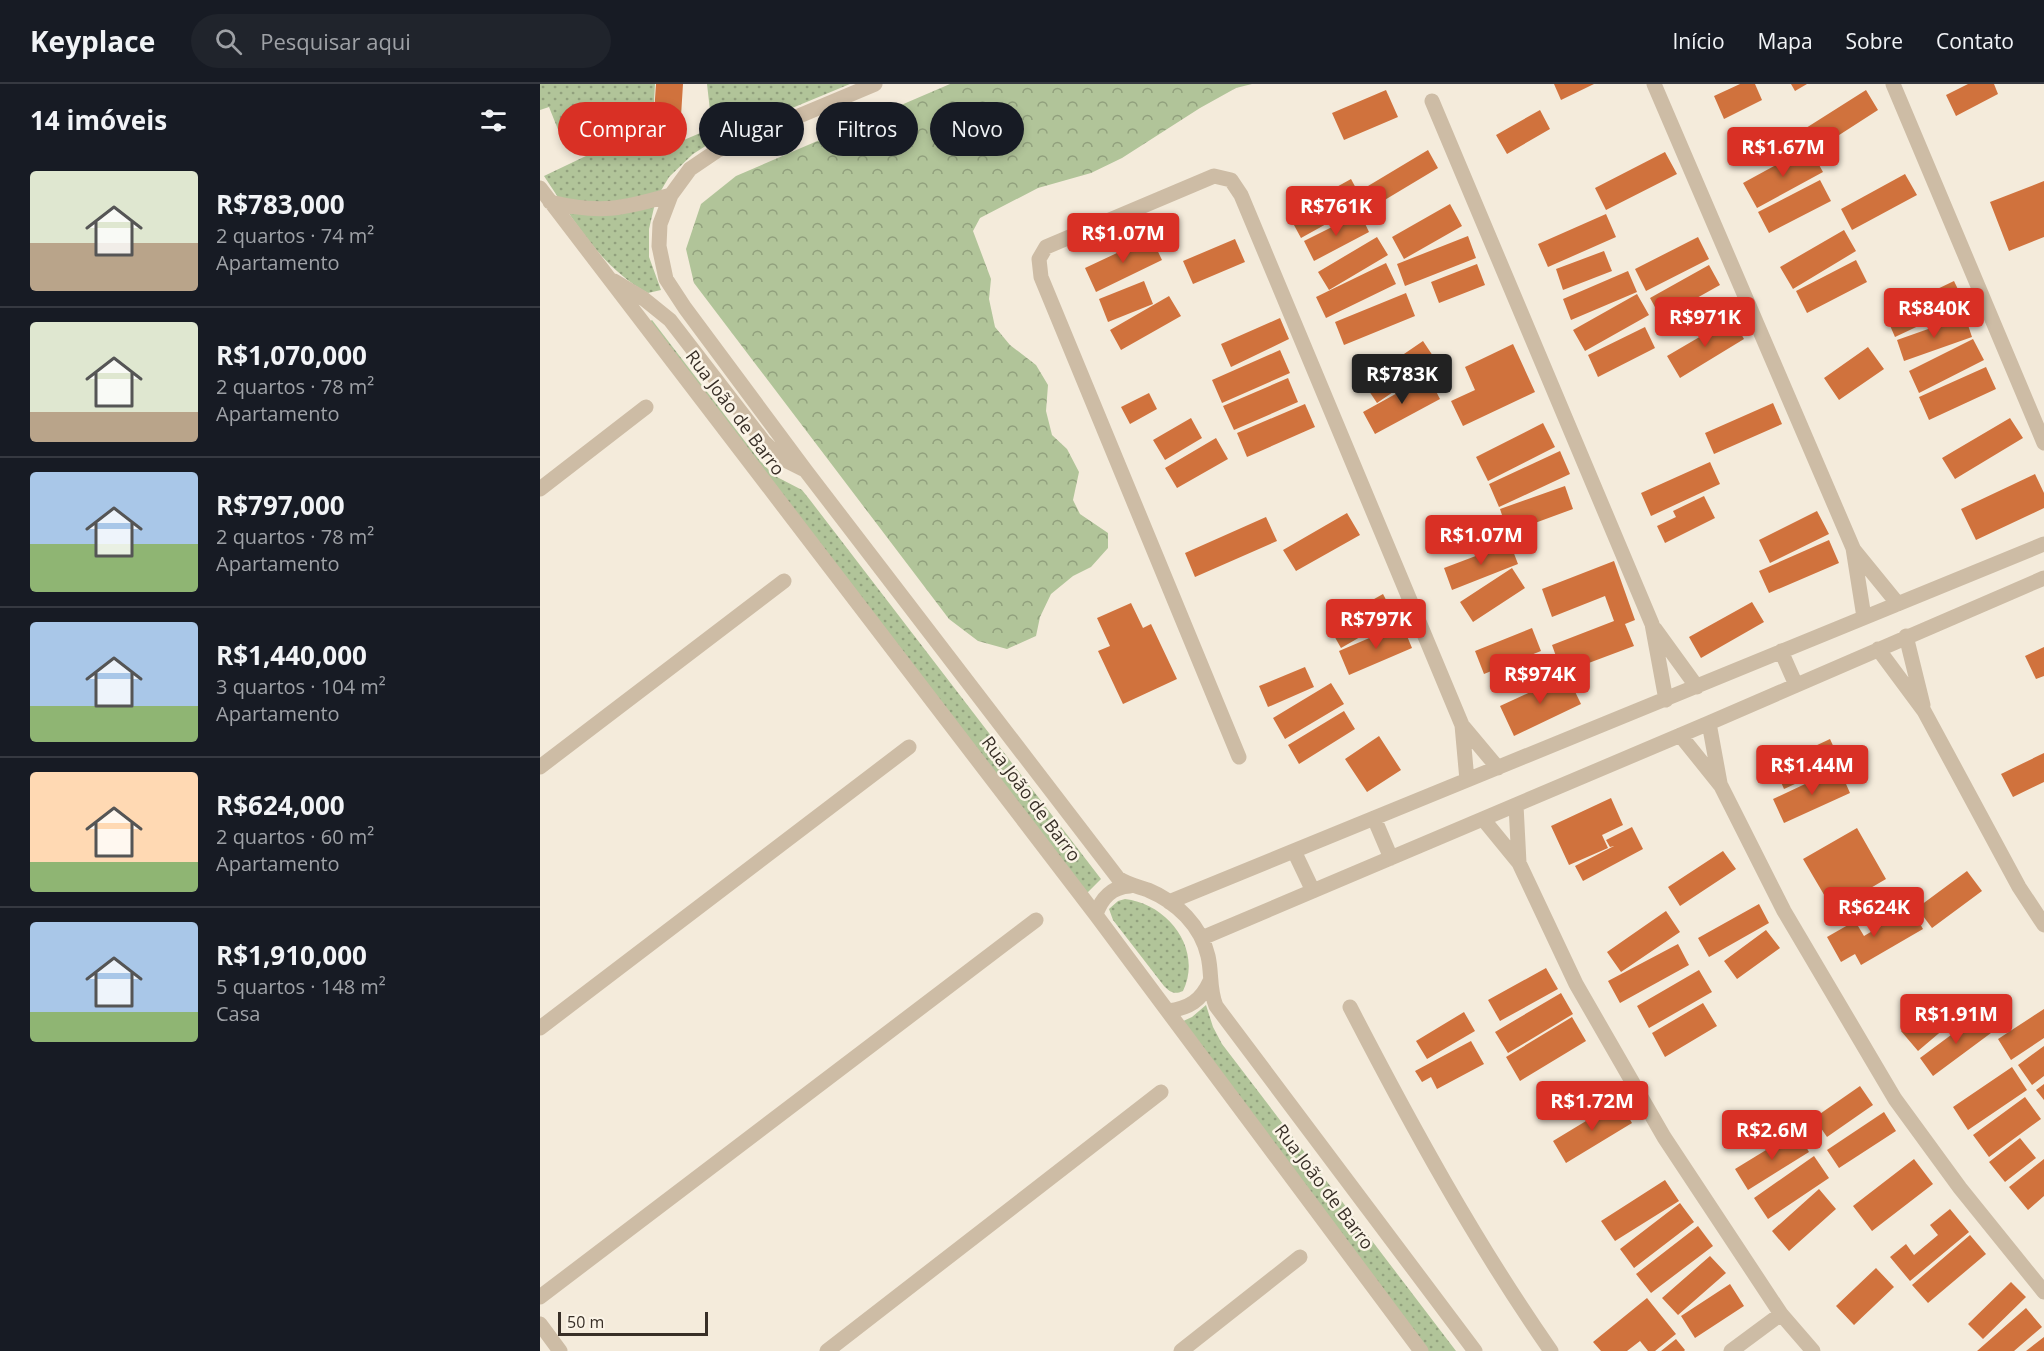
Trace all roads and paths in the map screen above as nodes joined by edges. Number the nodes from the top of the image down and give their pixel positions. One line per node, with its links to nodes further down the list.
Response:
1 (875, 84): 6 (street, Rua João de Barro)
2 (1654, 84): 14 (street)
3 (1893, 84): 10 (street)
4 (1432, 101): 19 (street)
5 (540, 188): 7 (street, Rua João de Barro)
6 (671, 195): 7 (street); 11 (street, Rua João de Barro)
7 (550, 202): 8 (street, Rua João de Barro)
8 (604, 274): 11 (street, Rua João de Barro); 45 (street, Rua João de Barro)
9 (646, 407): 12 (street)
10 (2044, 443)
11 (806, 471): 42 (street, Rua João de Barro)
12 (540, 489)
13 (2044, 544): 17 (street)
14 (1853, 548): 17 (street); 18 (street)
15 (2044, 578): 20 (street)
16 (784, 581): 32 (street)
17 (1898, 604): 18 (street)
18 (1864, 617): 22 (street)
19 (1652, 624): 24 (street); 25 (street)
20 (1906, 636): 21 (street); 26 (street)
21 (1878, 649): 23 (street); 26 (street)
22 (1781, 651): 23 (street); 24 (street)
23 (1796, 685): 27 (street)
24 (1697, 687): 25 (street)
25 (1666, 700): 33 (street)
26 (1924, 711): 47 (street)
27 (1709, 723): 29 (street); 35 (street)
28 (1462, 725): 31 (street); 33 (street); 34 (street)
29 (1680, 735): 35 (street); 36 (street)
30 (909, 747): 52 (street)
31 (1239, 757)
32 (540, 767)
33 (1498, 768): 34 (street)
34 (1467, 780): 37 (street)
35 (1721, 786): 55 (street)
36 (1516, 805): 38 (street); 41 (street)
37 (1374, 818): 39 (street); 40 (street)
38 (1483, 819): 40 (street); 41 (street)
39 (1294, 850): 43 (street); 44 (street)
40 (1391, 858): 43 (street)
41 (1519, 863): 57 (street)
42 (1131, 886): 44 (street, Rua João de Barro); 45 (street)
43 (1313, 891): 48 (street)
44 (1169, 902): 48 (street, Rua João de Barro)
45 (1096, 915): 51 (street, Rua João de Barro)
46 (1036, 920): 56 (street)
47 (2044, 925)
48 (1202, 938): 49 (street, Rua João de Barro)
49 (1210, 981): 51 (street); 63 (street, Rua João de Barro)
50 (1350, 1007): 64 (street)
51 (1168, 1011): 62 (street, Rua João de Barro)
52 (540, 1028)
53 (1161, 1092): 60 (street)
54 (1300, 1257): 61 (street)
55 (2044, 1292)
56 (540, 1297)
57 (1781, 1314): 65 (street); 66 (street)
58 (540, 1324): 59 (street)
59 (560, 1351)
60 (827, 1351)
61 (1181, 1351)
62 (1421, 1351)
63 (1475, 1351)
64 (1551, 1351)
65 (1731, 1351)
66 (1813, 1351)

